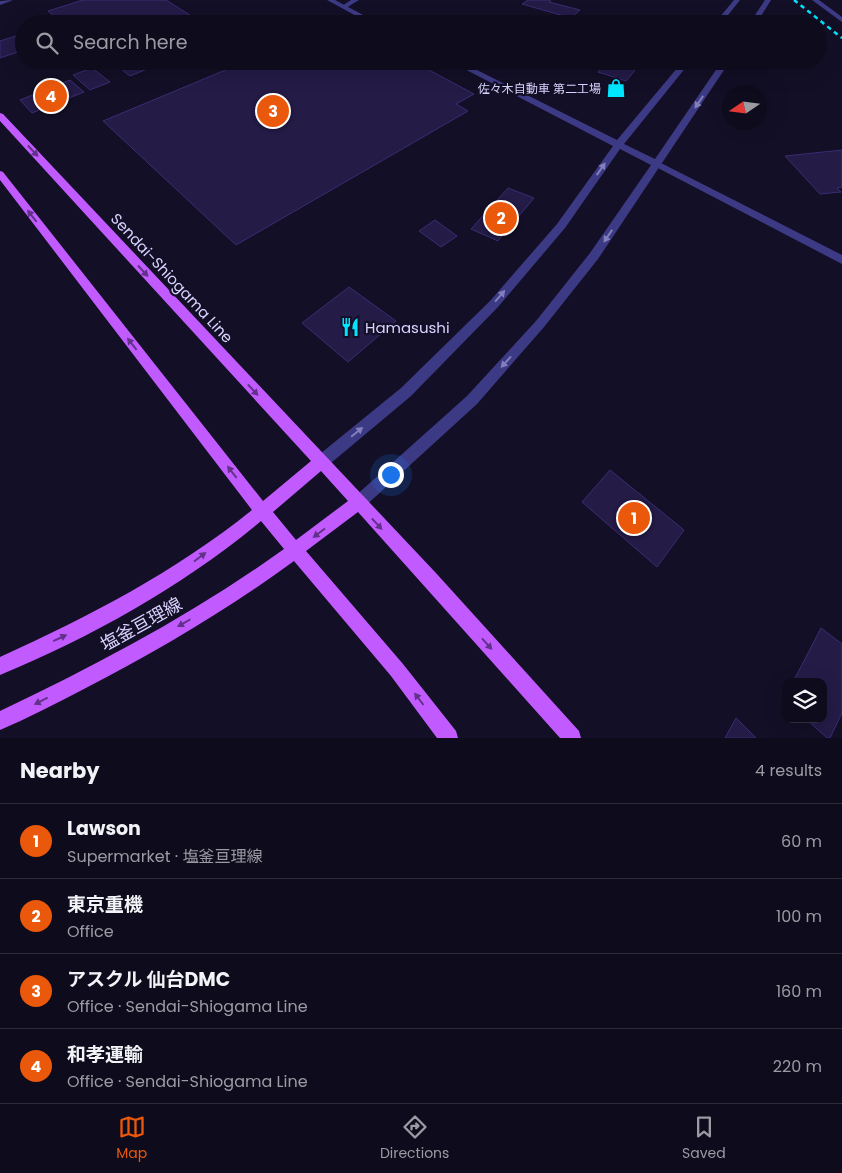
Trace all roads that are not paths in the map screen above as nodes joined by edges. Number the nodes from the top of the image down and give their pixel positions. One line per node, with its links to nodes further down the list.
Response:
1 (9, 0): 7 (street)
2 (330, 0): 8 (street)
3 (356, 0): 8 (street)
4 (737, 0): 10 (street)
5 (768, 0): 11 (street)
6 (815, 0): 12 (street)
7 (0, 3)
8 (344, 7): 9 (street)
9 (360, 15)
10 (724, 15)
11 (758, 15)
12 (842, 20)
13 (471, 70): 17 (street)
14 (680, 70): 17 (street)
15 (720, 70): 18 (street, one-way to 18)
16 (0, 116): 21 (main road, Sendai-Shiogama Line, one-way to 21)
17 (619, 144): 18 (street); 21 (street, one-way to 17)
18 (657, 164): 20 (street); 22 (street, one-way to 22)
19 (0, 174): 23 (main road, one-way to 19)
20 (842, 260)
21 (320, 463): 22 (main road); 23 (main road, 塩釜亘理線)
22 (358, 503): 24 (main road, 塩釜亘理線, one-way to 24); 28 (main road, one-way to 28)
23 (262, 510): 24 (main road); 25 (main road, 塩釜亘理線, one-way to 23)
24 (296, 550): 26 (main road, 塩釜亘理線, one-way to 26); 27 (main road, one-way to 24)
25 (0, 666)
26 (0, 721)
27 (448, 738)
28 (572, 738)

